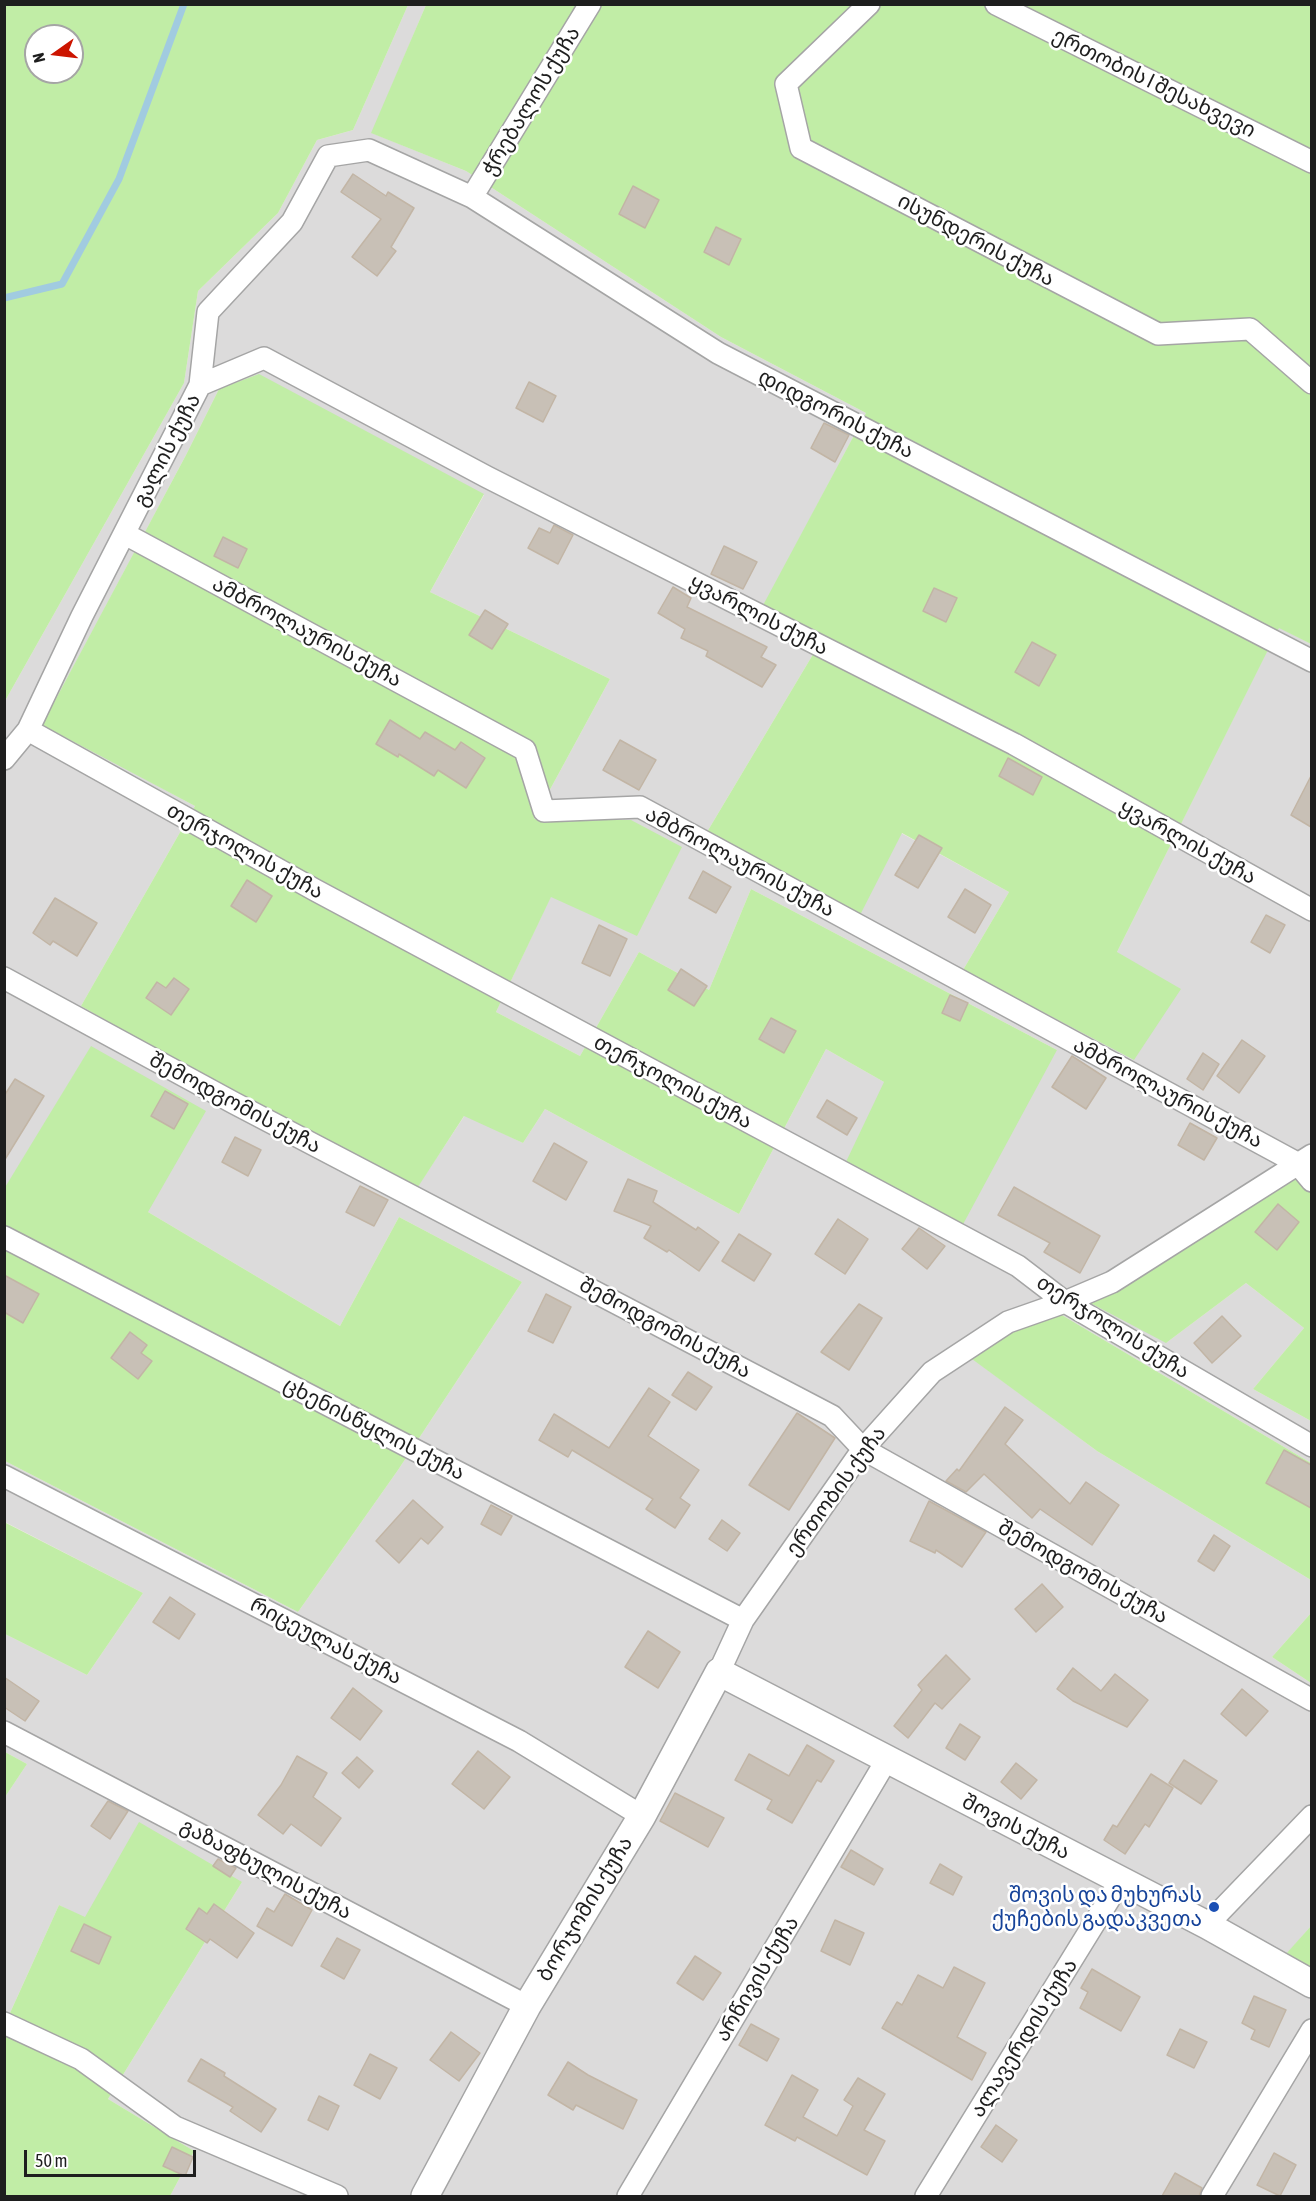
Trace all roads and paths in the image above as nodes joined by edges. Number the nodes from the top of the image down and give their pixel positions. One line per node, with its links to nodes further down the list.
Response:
1 (590, 4): 6 (street, ჭრებალოს ქუჩა)
2 (869, 4): 7 (street, ისუნდერის ქუჩა)
3 (996, 4): 5 (street, ერთობის I შესახვევი)
4 (369, 150): 6 (street, დიდგორის ქუჩა); 8 (street, გალის ქუჩა)
5 (1311, 162)
6 (472, 197): 10 (street, დიდგორის ქუჩა)
7 (1311, 383)
8 (200, 385): 9 (street, გალის ქუჩა); 13 (street, ყვარლის ქუჩა)
9 (125, 534): 11 (street, გალის ქუჩა); 15 (street, ამბროლაურის ქუჩა)
10 (1311, 661)
11 (28, 730): 12 (street, გალის ქუჩა); 18 (street, თერჯოლის ქუჩა)
12 (4, 759)
13 (1311, 910)
14 (4, 978): 20 (street, შემოდგომის ქუჩა)
15 (1304, 1159): 16 (street, ამბროლაურის ქუჩა); 18 (street, ერთობის ქუჩა)
16 (1311, 1181)
17 (4, 1237): 22 (street, ცხენისწყლის ქუჩა)
18 (1065, 1302): 19 (street, თერჯოლის ქუჩა); 20 (street, ერთობის ქუჩა)
19 (1311, 1446)
20 (863, 1449): 22 (street, ერთობის ქუჩა); 24 (street, შემოდგომის ქუჩა)
21 (4, 1476): 27 (street, რიცეულას ქუჩა)
22 (743, 1620): 23 (street, ბორჯომის ქუჩა)
23 (719, 1672): 26 (street, შოვის ქუჩა); 27 (street, ბორჯომის ქუჩა)
24 (1311, 1700)
25 (4, 1732): 32 (street, გაზაფხულის ქუჩა)
26 (886, 1761): 29 (street, შოვის ქუჩა); 37 (street, არწივის ქუჩა)
27 (642, 1816): 32 (street, ბორჯომის ქუჩა)
28 (1311, 1816): 30 (street)
29 (1121, 1880): 30 (street, შოვის ქუჩა); 38 (street, ალავერდის ქუჩა)
30 (1207, 1925): 31 (street, შოვის ქუჩა)
31 (1311, 1984)
32 (527, 2006): 36 (street, ბორჯომის ქუჩა)
33 (4, 2023): 35 (street)
34 (1311, 2030): 39 (street)
35 (337, 2196)
36 (424, 2196)
37 (628, 2196)
38 (926, 2196)
39 (1212, 2196)

